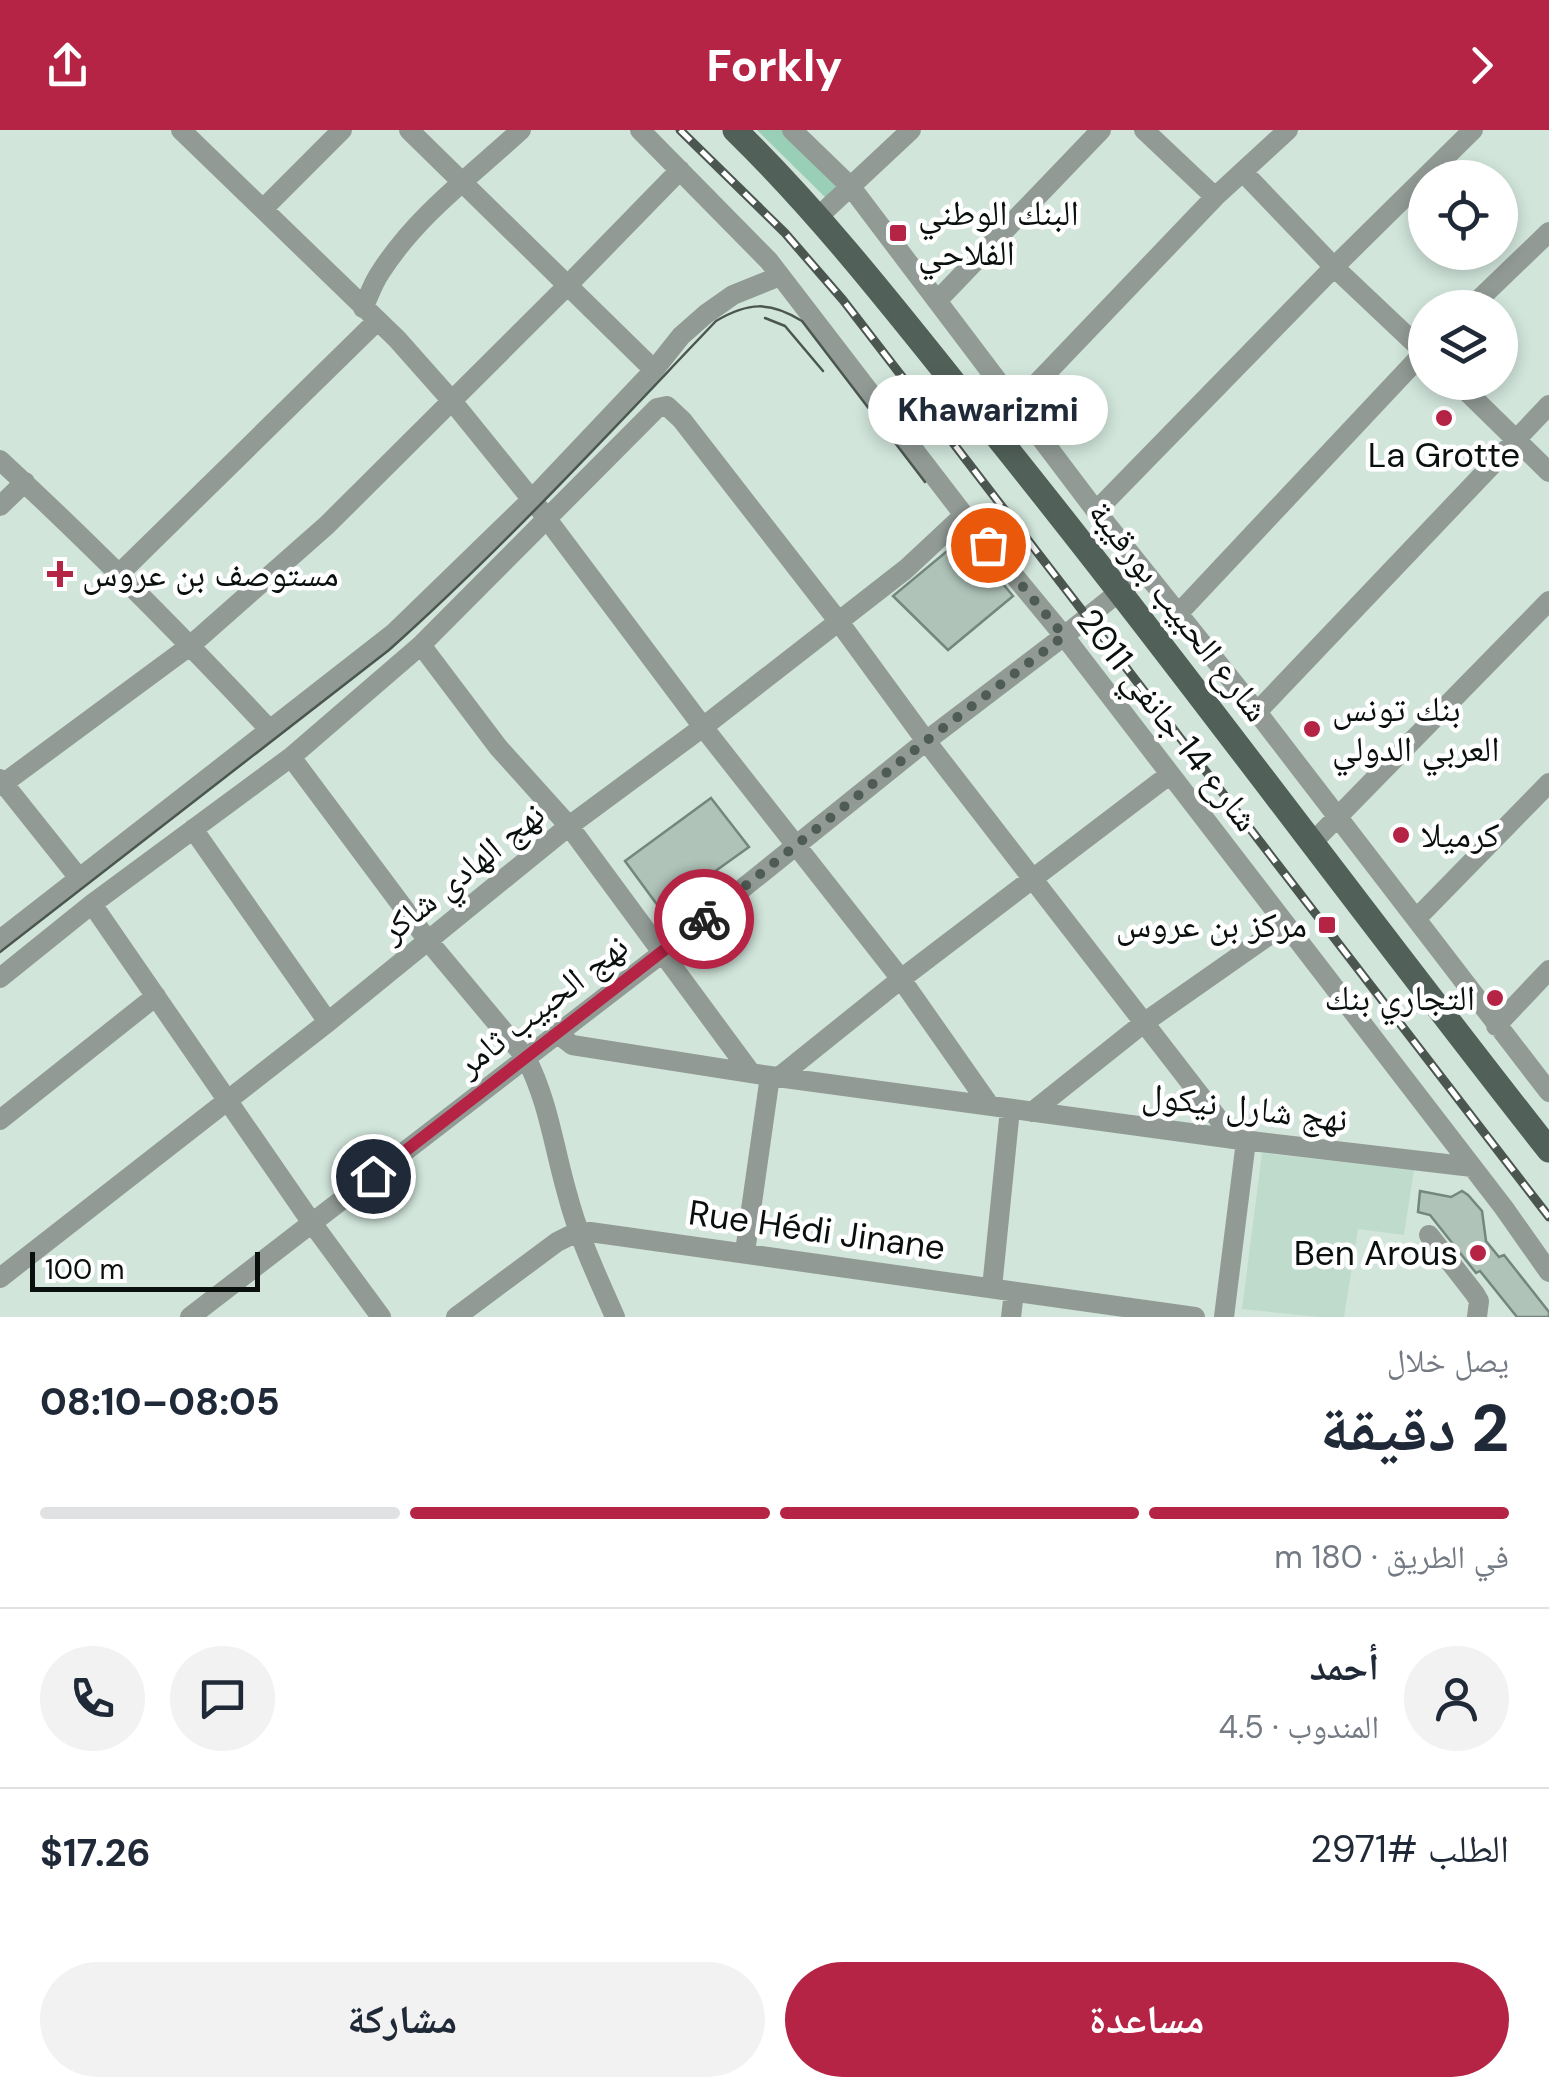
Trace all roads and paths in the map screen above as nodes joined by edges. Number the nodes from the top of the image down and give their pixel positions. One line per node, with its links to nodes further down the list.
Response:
1 (181, 130): 18 (street)
2 (342, 130): 18 (street)
3 (409, 130): 15 (street)
4 (521, 130): 15 (street)
5 (640, 130): 13 (street, شارع 14 جانفي 2011)
6 (735, 130): 19 (main road, شارع الحبيب بورقيبة)
7 (792, 130): 16 (street)
8 (911, 130): 16 (street)
9 (1101, 130): 25 (street)
10 (1144, 130): 17 (street)
11 (1473, 130): 21 (street)
12 (1286, 131): 14 (street)
13 (680, 170): 22 (street, شارع 14 جانفي 2011); 23 (street)
14 (1243, 172): 17 (street); 21 (street)
15 (464, 183): 23 (street); 26 (street)
16 (852, 187): 19 (street); 25 (street)
17 (1214, 197): 32 (street)
18 (263, 209): 26 (street)
19 (818, 217): 34 (main road, شارع الحبيب بورقيبة)
20 (1549, 232): 24 (street)
21 (1334, 266): 27 (street); 41 (street)
22 (780, 276): 28 (street); 42 (street, شارع 14 جانفي 2011)
23 (568, 286): 28 (street); 30 (street)
24 (1489, 290)
25 (937, 301): 32 (street)
26 (370, 314): 30 (street); 45 (street)
27 (1408, 336)
28 (654, 370): 39 (street)
29 (1408, 370): 48 (street)
30 (452, 400): 39 (street); 51 (street)
31 (1475, 400): 35 (street)
32 (1017, 404): 34 (street); 41 (street)
33 (1549, 405): 35 (street)
34 (992, 430): 46 (main road, شارع الحبيب بورقيبة)
35 (1516, 438): 37 (street); 53 (street)
36 (0, 460): 38 (street)
37 (1549, 472)
38 (25, 482): 40 (street); 45 (street)
39 (530, 501): 43 (street); 55 (street)
40 (0, 506)
41 (1096, 511): 44 (street)
42 (964, 514): 49 (street, نهج الهادي شاكر); 50 (street, شارع 14 جانفي 2011)
43 (546, 521): 49 (street); 52 (street); 54 (street)
44 (1144, 572): 46 (street, نهج الحبيب ثامر); 48 (street)
45 (120, 573): 51 (street)
46 (1120, 592): 50 (street, نهج الحبيب ثامر); 64 (main road, شارع الحبيب بورقيبة)
47 (1549, 601): 61 (street)
48 (1177, 615): 53 (street)
49 (839, 622): 54 (street, نهج الهادي شاكر); 56 (street)
50 (1064, 636): 56 (street, نهج الحبيب ثامر); 58 (street, شارع 14 جانفي 2011)
51 (191, 645): 55 (street); 59 (street)
52 (421, 645): 57 (street); 62 (street)
53 (1257, 712): 61 (street)
54 (703, 728): 62 (street, نهج الهادي شاكر); 65 (street)
55 (268, 730): 66 (street)
56 (926, 741): 65 (street, نهج الحبيب ثامر); 67 (street)
57 (291, 757): 63 (street); 72 (street)
58 (1169, 776): 67 (street); 70 (street, شارع 14 جانفي 2011)
59 (1, 782): 66 (street)
60 (1549, 783): 69 (street)
61 (1338, 816): 64 (street); 69 (street)
62 (569, 826): 72 (street, نهج الهادي شاكر); 73 (street)
63 (193, 829): 68 (street); 80 (street)
64 (1312, 842): 79 (main road, شارع الحبيب بورقيبة)
65 (797, 844): 73 (street, نهج الحبيب ثامر); 76 (street)
66 (79, 878): 71 (street)
67 (1034, 879): 76 (street); 81 (street)
68 (92, 904): 75 (street); 77 (street)
69 (1416, 919): 78 (street)
70 (1285, 924): 81 (street); 93 (street, شارع 14 جانفي 2011)
71 (0, 940)
72 (430, 942): 80 (street, نهج الهادي شاكر); 84 (street)
73 (661, 954): 83 (street, نهج الحبيب ثامر); 85 (street)
74 (1549, 970): 82 (street)
75 (0, 978)
76 (900, 979): 85 (street); 88 (street)
77 (156, 996): 87 (street); 90 (street)
78 (1474, 996): 79 (street); 82 (street)
79 (1447, 1020): 92 (main road, شارع الحبيب بورقيبة)
80 (328, 1022): 87 (street, نهج الهادي شاكر)
81 (1145, 1022): 89 (street); 91 (street)
82 (1496, 1026): 86 (street)
83 (558, 1034): 84 (street, نهج الحبيب ثامر); 85 (street, نهج شارل نيكول)
84 (526, 1058): 94 (street, نهج الحبيب ثامر); 95 (street)
85 (767, 1075): 88 (street, نهج شارل نيكول); 97 (street)
86 (1549, 1092)
87 (228, 1099): 94 (street); 99 (street, نهج الهادي شاكر)
88 (1000, 1108): 89 (street, نهج شارل نيكول); 100 (street)
89 (1032, 1112): 91 (street, نهج شارل نيكول)
90 (0, 1120)
91 (1240, 1140): 93 (street, نهج شارل نيكول); 109 (street)
92 (1549, 1150)
93 (1472, 1167): 98 (street, شارع 14 جانفي 2011)
94 (312, 1223): 103 (street, نهج الحبيب ثامر); 104 (street)
95 (579, 1232): 97 (street, Rue Hédi Jinane); 105 (street); 106 (street)
96 (1429, 1235): 110 (street)
97 (745, 1252): 100 (street, Rue Hédi Jinane)
98 (1549, 1272)
99 (0, 1278)
100 (992, 1288): 101 (street, Rue Hédi Jinane)
101 (1014, 1292): 102 (street, Rue Hédi Jinane); 107 (street)
102 (1113, 1311): 108 (street, Rue Hédi Jinane)
103 (190, 1317)
104 (381, 1317)
105 (456, 1317)
106 (615, 1317)
107 (1011, 1317)
108 (1195, 1317)
109 (1224, 1317)
110 (1476, 1317)

